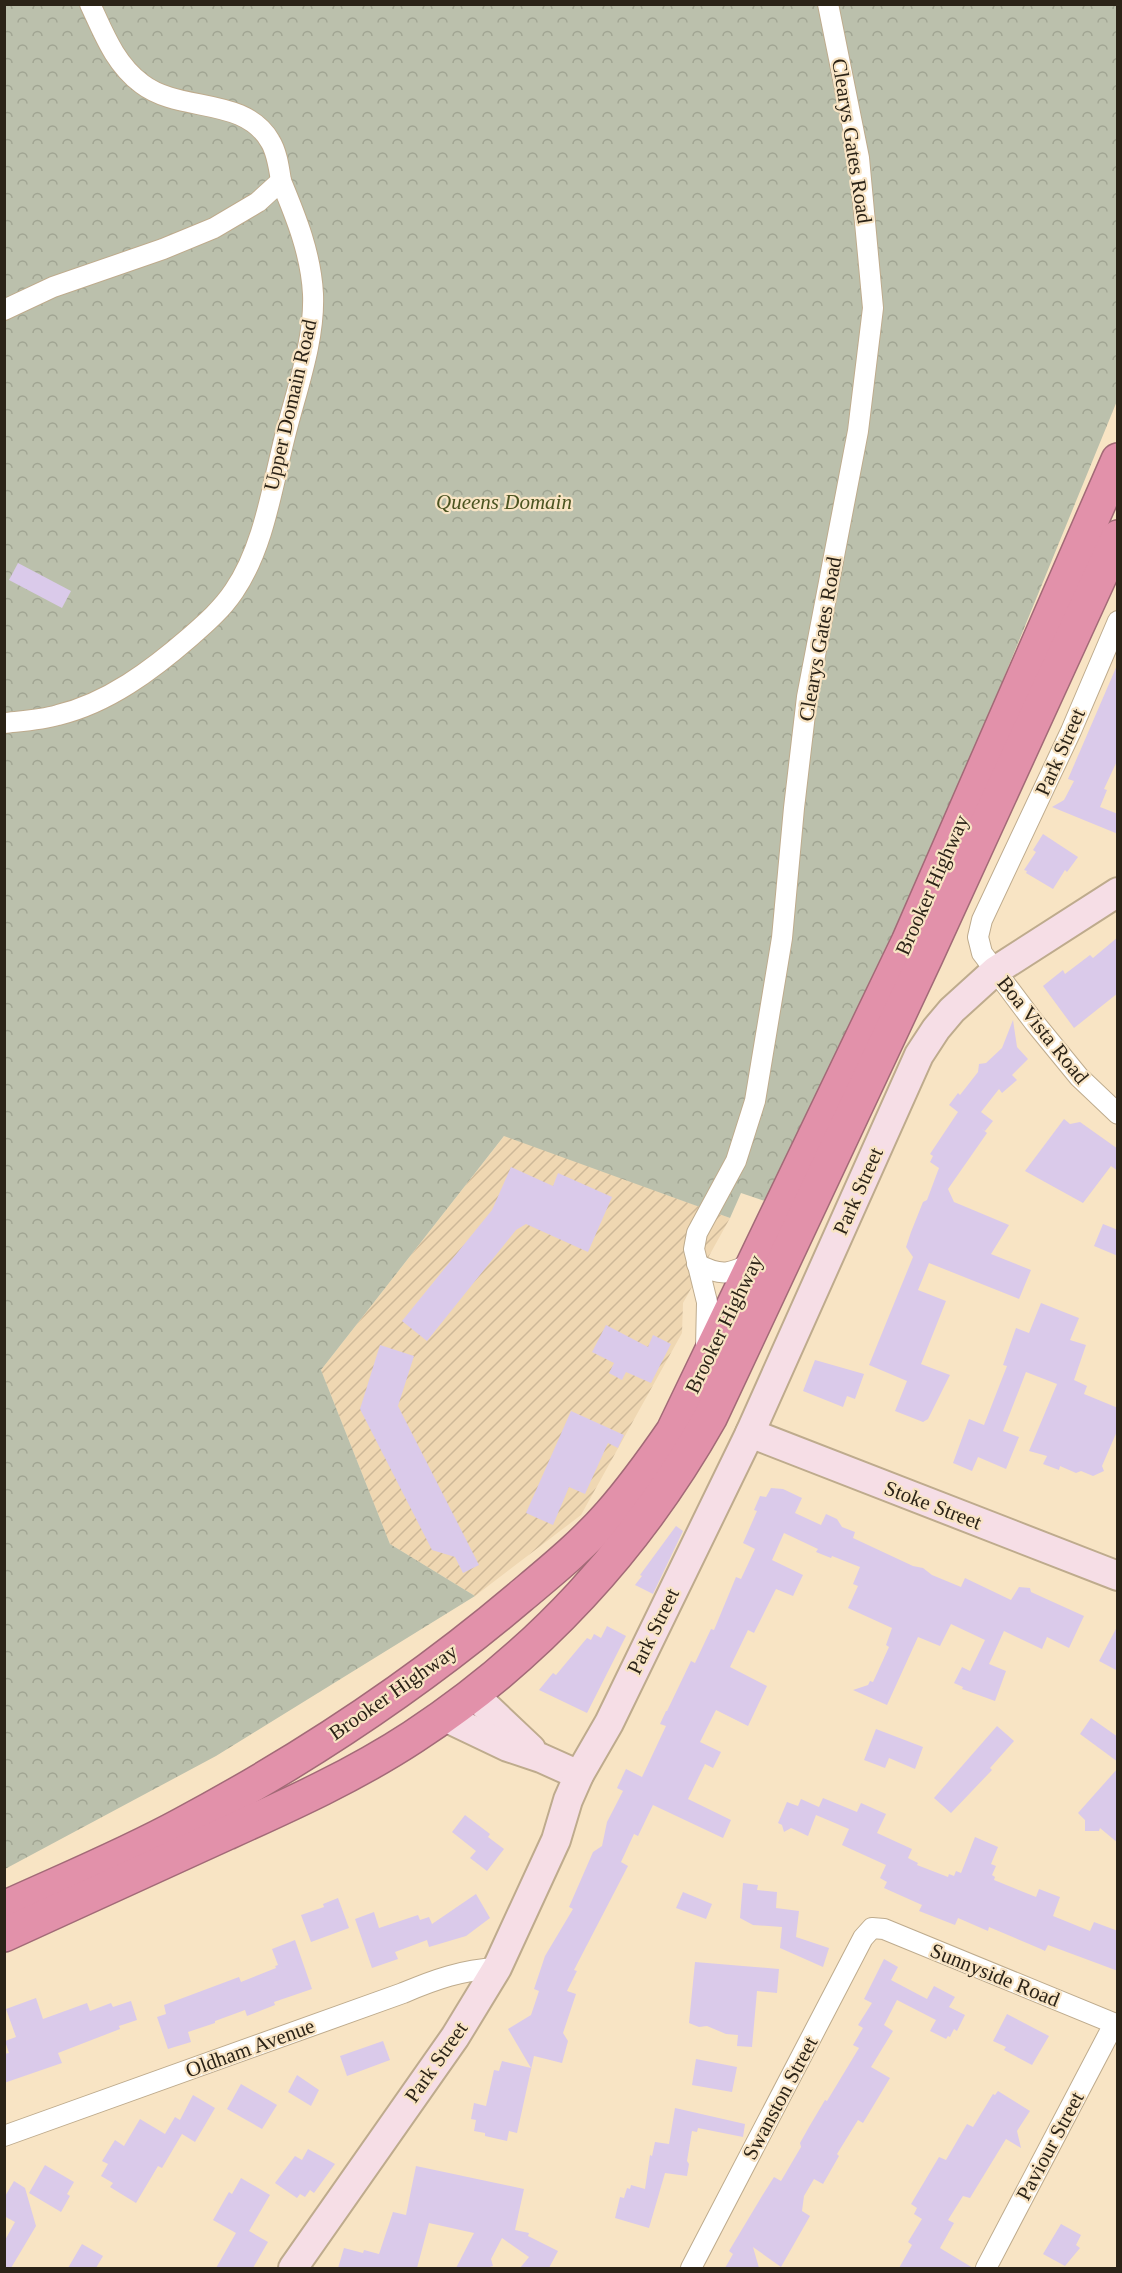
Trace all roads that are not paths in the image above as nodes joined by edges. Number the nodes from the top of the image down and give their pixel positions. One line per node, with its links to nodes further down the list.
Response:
1 (90, 4): 3 (street, Upper Domain Road)
2 (828, 4): 13 (street, Clearys Gates Road)
3 (281, 181): 4 (street); 8 (street, Upper Domain Road)
4 (4, 310)
5 (1118, 460): 12 (highway, Brooker Highway)
6 (1118, 537): 17 (highway, Brooker Highway)
7 (1118, 621): 10 (street, Park Street)
8 (4, 723)
9 (1118, 892): 10 (street)
10 (988, 962): 11 (street, Boa Vista Road); 15 (street, Park Street)
11 (1118, 1114)
12 (754, 1262): 13 (street); 14 (highway, Brooker Highway)
13 (697, 1264): 14 (street, Clearys Gates Road)
14 (701, 1370): 21 (highway, Brooker Highway)
15 (750, 1433): 16 (street, Stoke Street); 23 (street, Park Street)
16 (1118, 1576)
17 (514, 1662): 18 (highway, Brooker Highway); 20 (street)
18 (473, 1694): 19 (highway, Brooker Highway); 20 (street); 21 (highway)
19 (443, 1716): 22 (street); 26 (highway, Brooker Highway)
20 (508, 1728): 22 (street)
21 (333, 1735): 24 (highway, Brooker Highway)
22 (541, 1758): 23 (street)
23 (579, 1775): 27 (street, Park Street)
24 (4, 1908)
25 (872, 1928): 28 (street, Sunnyside Road); 31 (street, Swanston Street)
26 (4, 1935)
27 (497, 1968): 29 (street, Oldham Avenue); 30 (street, Park Street)
28 (1116, 2025): 32 (street, Paviour Street)
29 (4, 2136)
30 (293, 2268)
31 (691, 2268)
32 (986, 2268)

